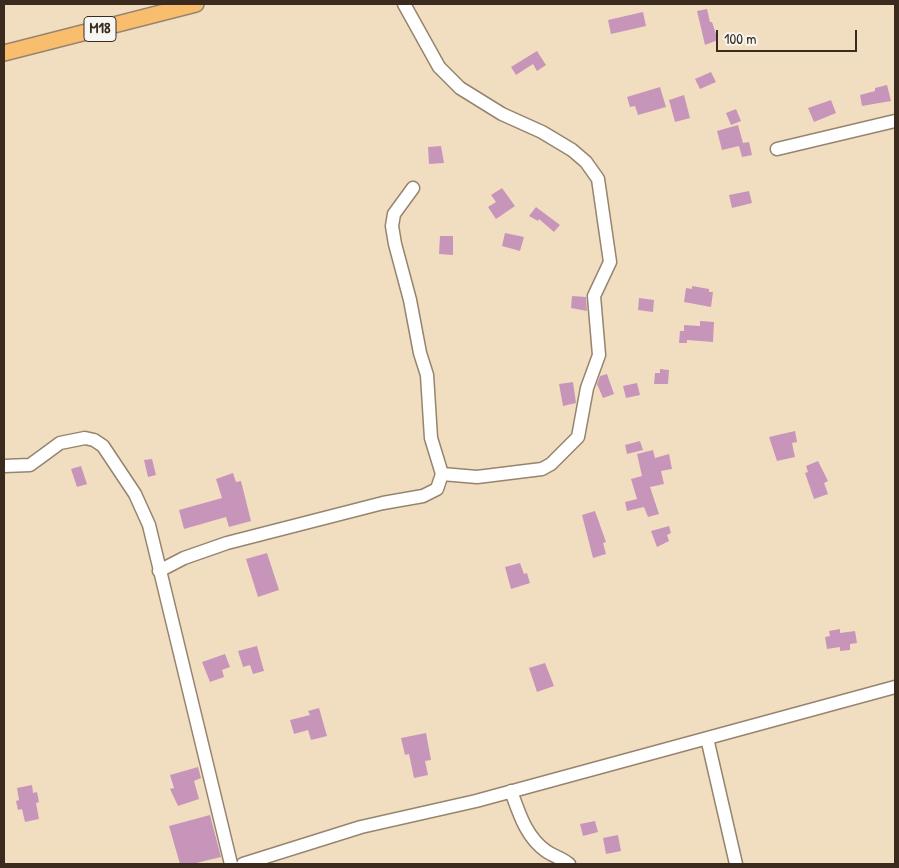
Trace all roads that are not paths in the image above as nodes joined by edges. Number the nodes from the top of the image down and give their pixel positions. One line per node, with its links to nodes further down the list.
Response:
1 (196, 4): 3 (main road, M18)
2 (404, 4): 8 (street)
3 (4, 53)
4 (895, 121): 5 (street)
5 (777, 150)
6 (413, 188): 8 (street)
7 (4, 466): 9 (street)
8 (442, 474): 9 (street)
9 (159, 571): 13 (street)
10 (895, 687): 11 (street)
11 (707, 738): 12 (street); 16 (street)
12 (511, 791): 14 (street); 15 (street)
13 (231, 864)
14 (243, 864)
15 (569, 864)
16 (736, 864)

